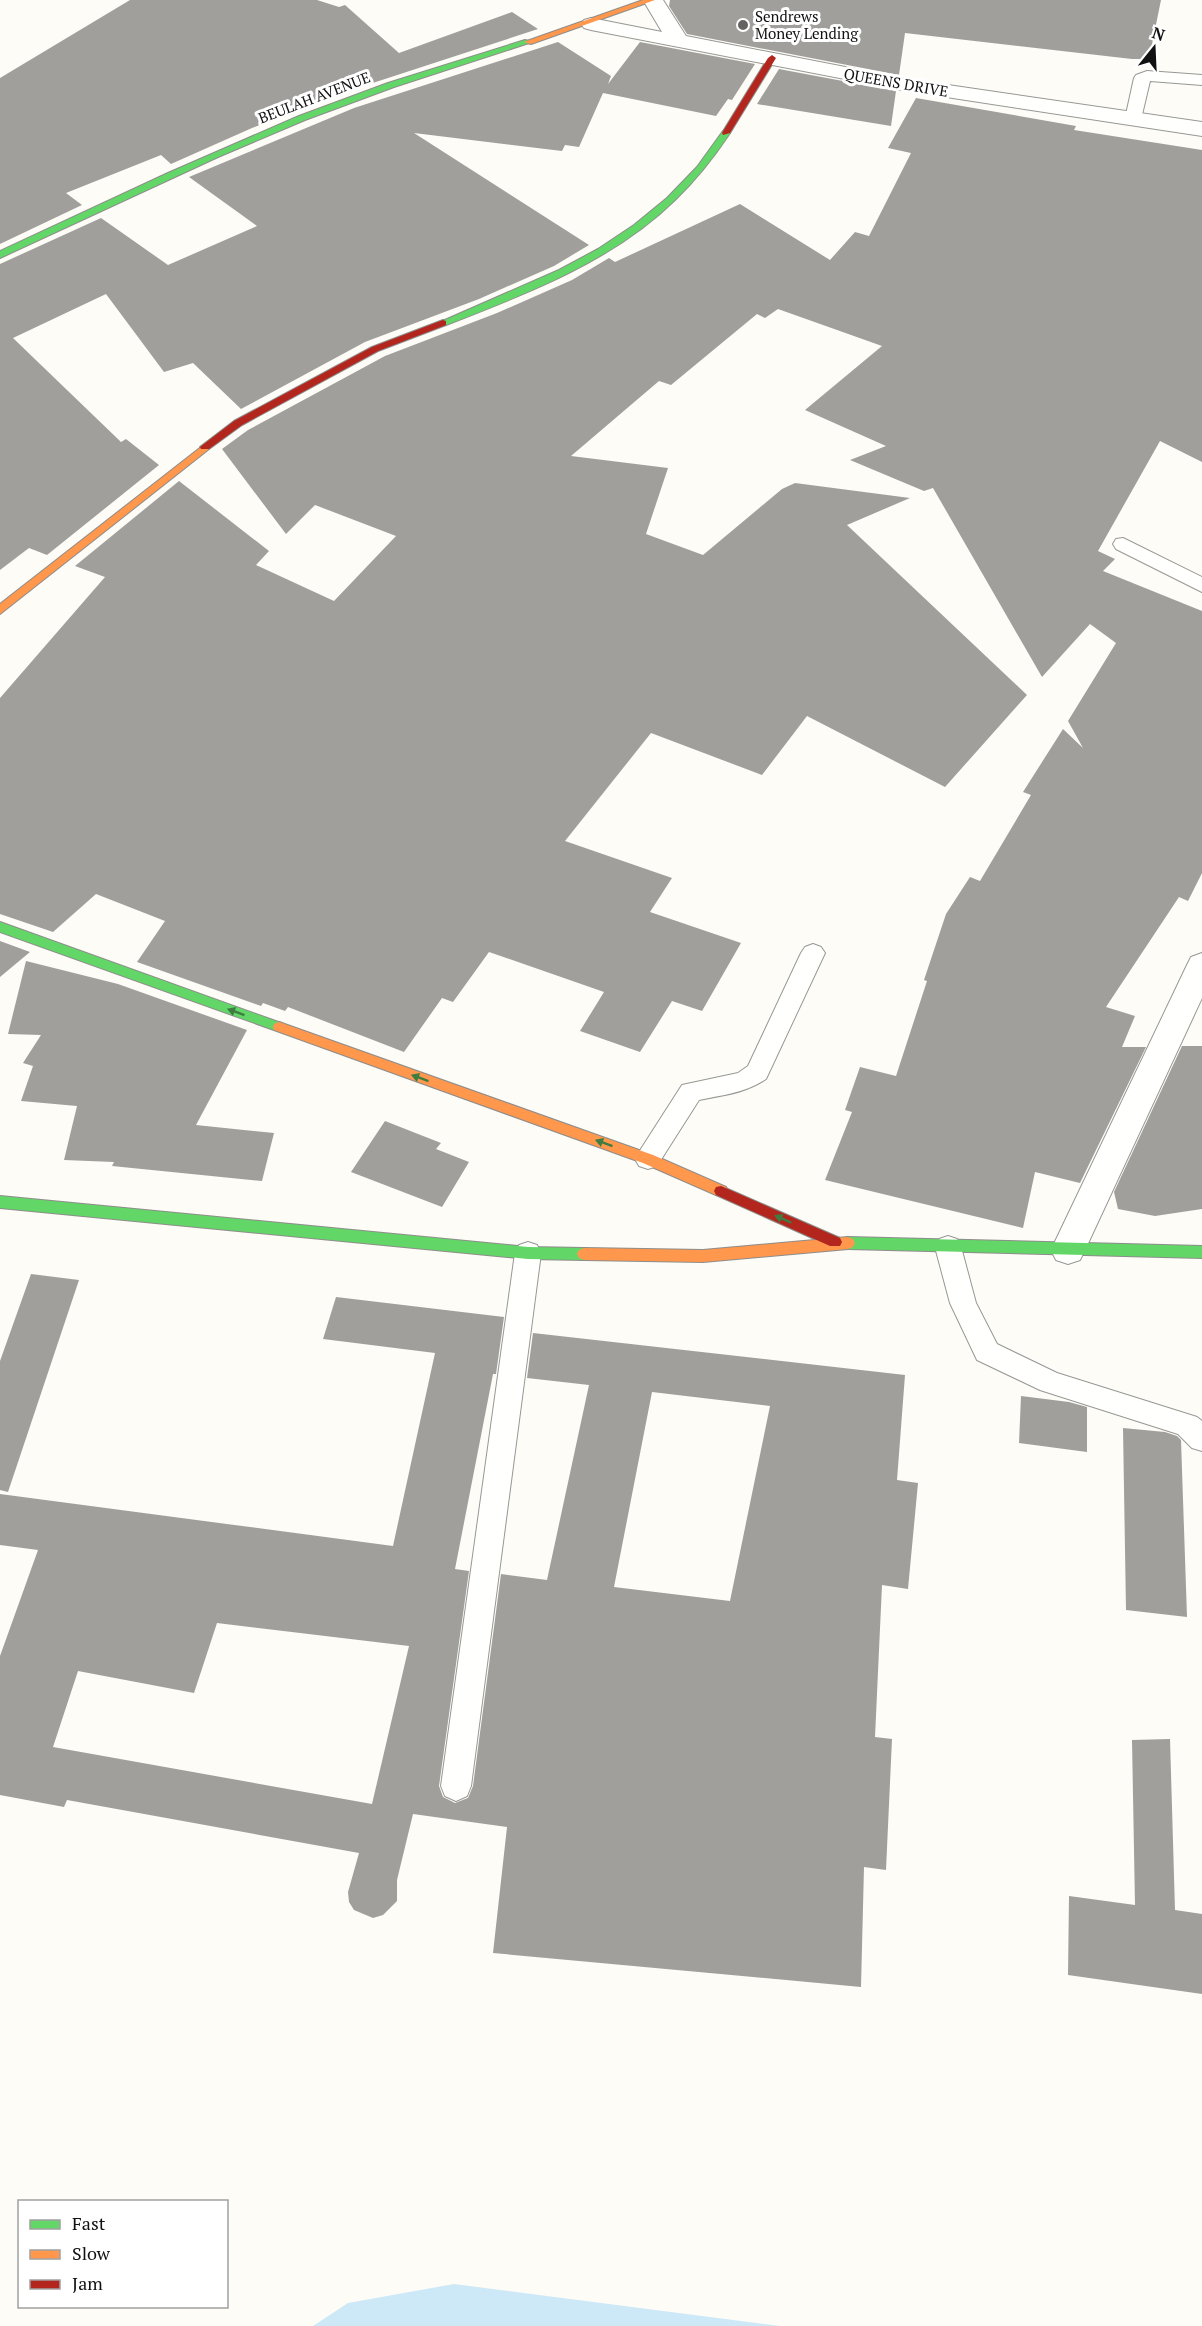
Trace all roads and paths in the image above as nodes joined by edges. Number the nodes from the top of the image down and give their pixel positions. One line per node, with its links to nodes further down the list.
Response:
1 (652, 0): 2 (street, BEULAH AVENUE); 3 (street)
2 (591, 24): 3 (street, QUEENS DRIVE); 8 (street, BEULAH AVENUE)
3 (678, 40): 4 (street, QUEENS DRIVE)
4 (772, 58): 6 (street, QUEENS DRIVE); 11 (street)
5 (1202, 80): 6 (lane)
6 (1133, 119): 7 (street, QUEENS DRIVE)
7 (1202, 129)
8 (0, 255)
9 (1123, 544): 10 (lane)
10 (1202, 585)
11 (0, 610)
12 (0, 927): 15 (street, one-way to 12)
13 (813, 954): 15 (lane)
14 (1202, 966): 19 (street)
15 (648, 1159): 17 (street, one-way to 15)
16 (0, 1202): 20 (street)
17 (837, 1243): 18 (street); 20 (street)
18 (948, 1247): 19 (street); 22 (lane)
19 (1068, 1250): 21 (street)
20 (528, 1252): 23 (lane)
21 (1202, 1252)
22 (1202, 1439)
23 (456, 1786)

